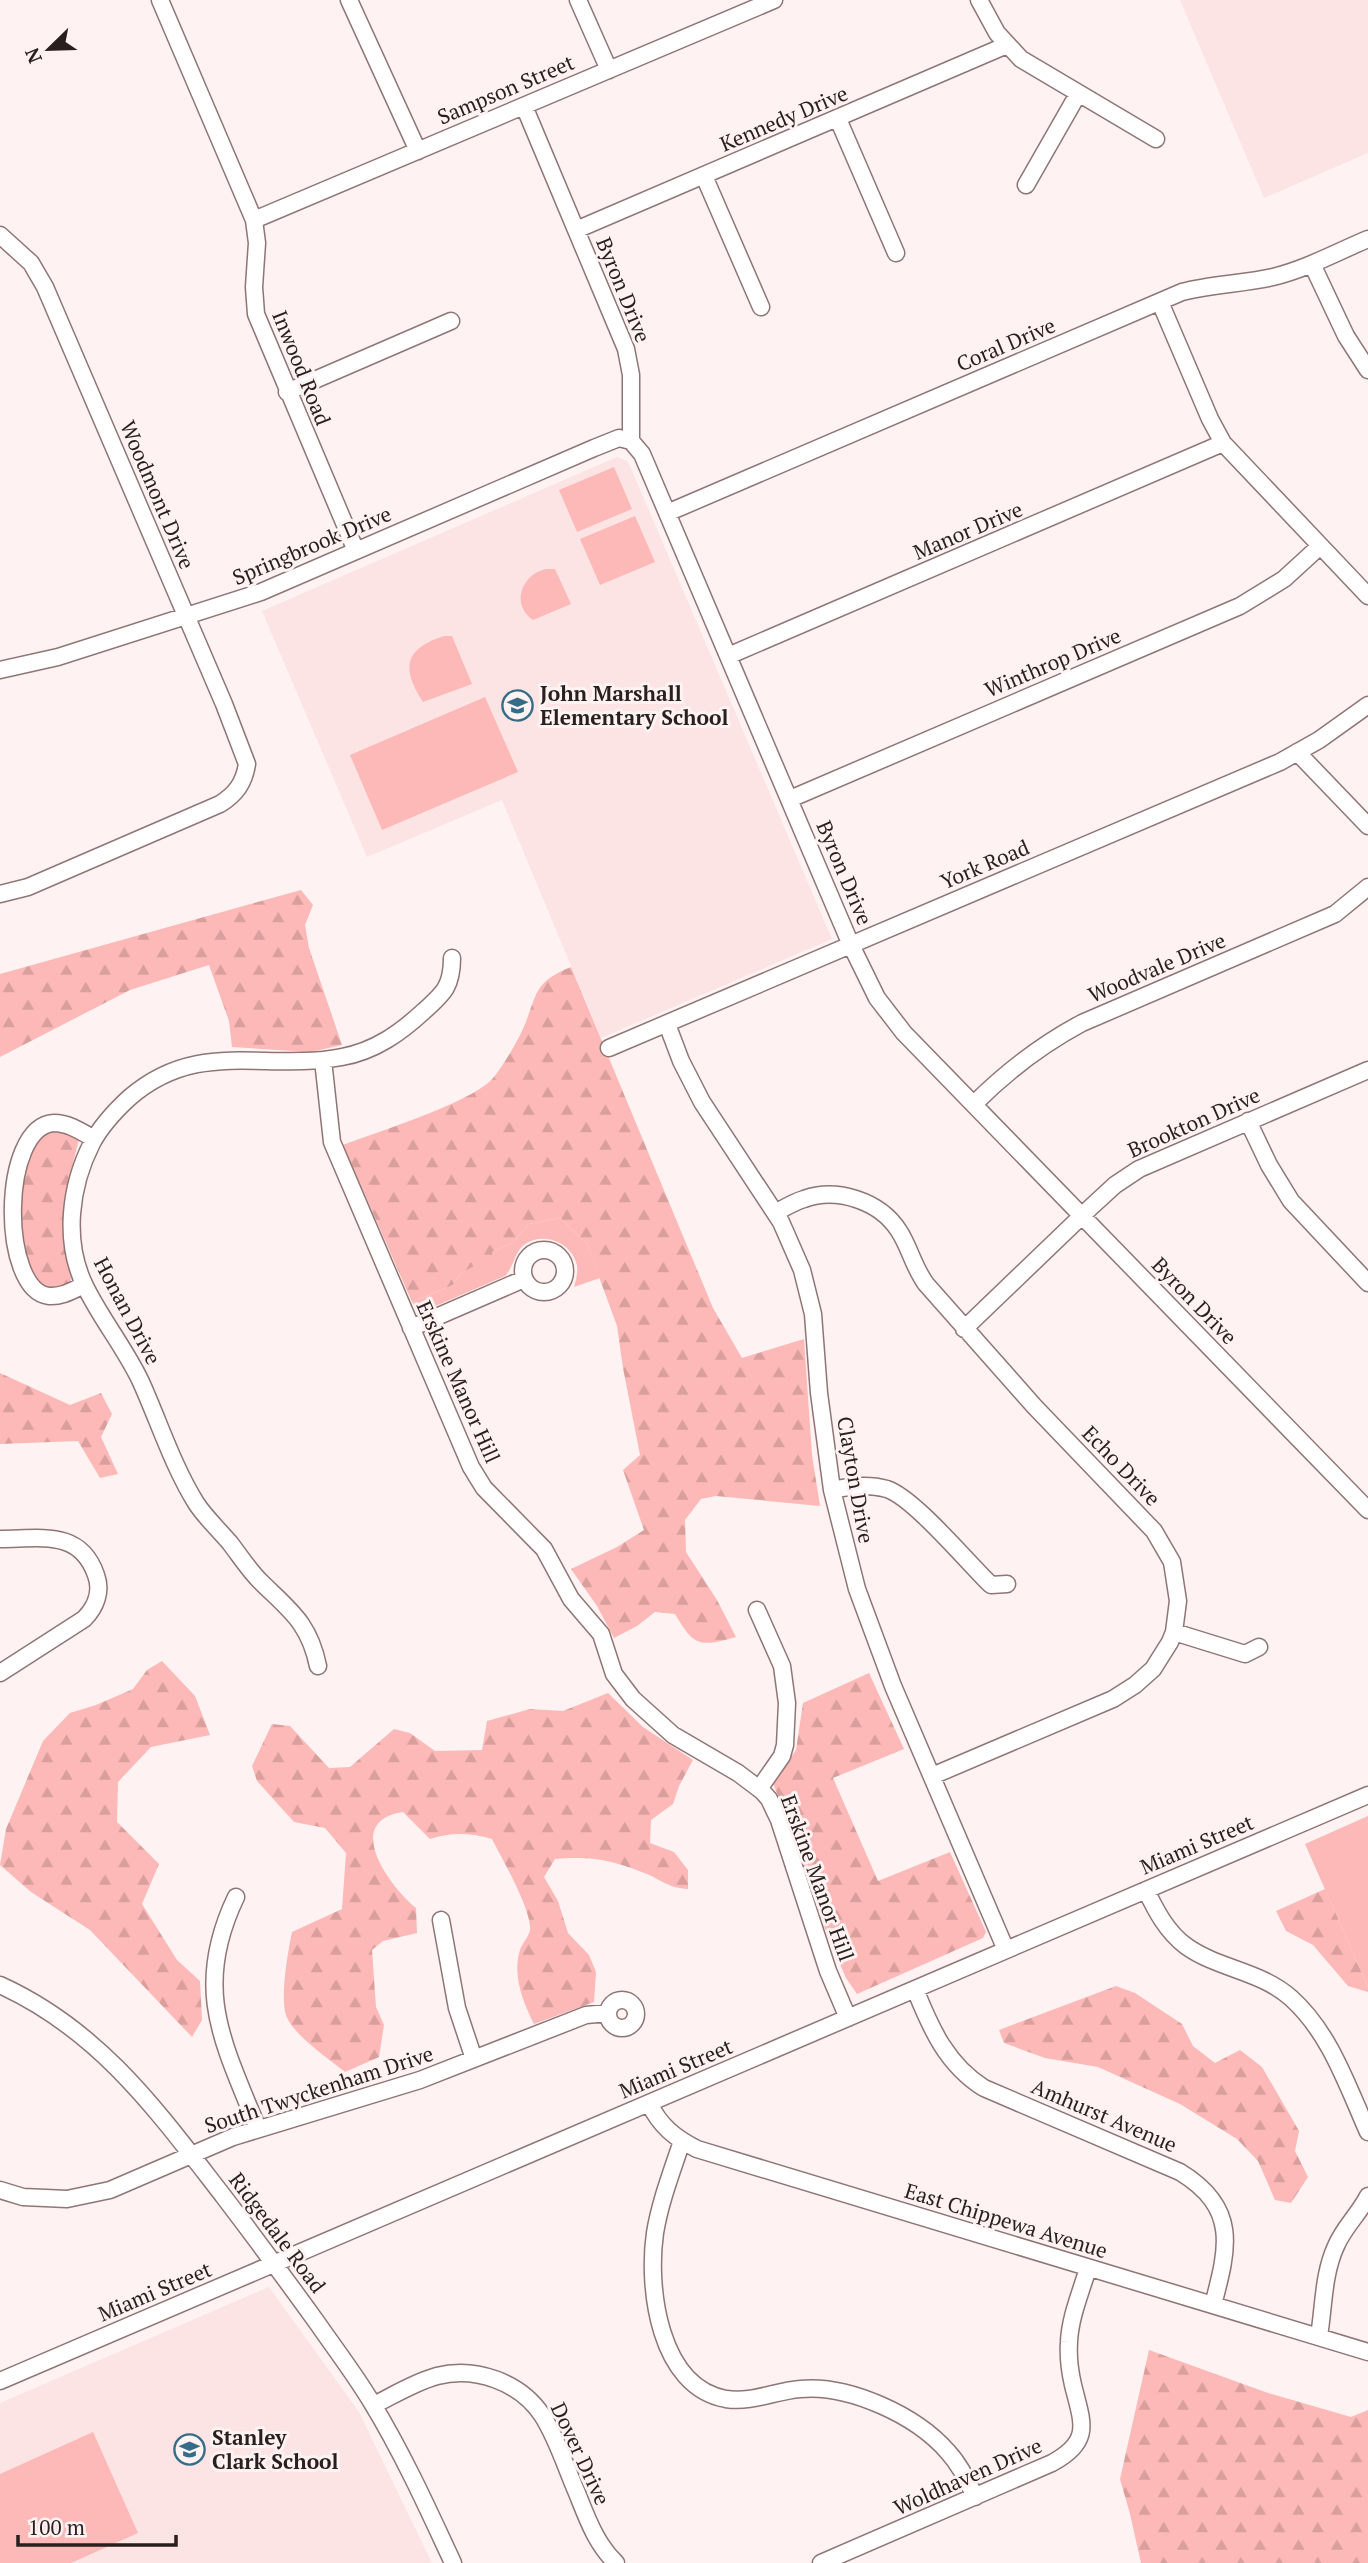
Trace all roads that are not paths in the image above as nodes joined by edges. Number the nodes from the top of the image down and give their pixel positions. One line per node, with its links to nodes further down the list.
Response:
1 (160, 0): 15 (street, Inwood Road)
2 (349, 0): 12 (street)
3 (578, 0): 7 (street)
4 (979, 0): 6 (street)
5 (765, 2): 7 (street, Sampson Street)
6 (1007, 45): 8 (street); 10 (street, Kennedy Drive)
7 (609, 70): 9 (street, Sampson Street)
8 (1078, 94): 11 (street); 14 (street)
9 (524, 106): 12 (street, Sampson Street); 16 (street, Byron Drive)
10 (838, 118): 13 (street, Kennedy Drive); 19 (street)
11 (1156, 139)
12 (418, 150): 15 (street, Sampson Street)
13 (704, 176): 16 (street, Kennedy Drive); 22 (street)
14 (1026, 185)
15 (254, 220): 25 (street, Inwood Road)
16 (576, 230): 26 (street, Byron Drive)
17 (0, 235): 32 (street, Woodmont Drive)
18 (1368, 239): 20 (street, Coral Drive)
19 (896, 253)
20 (1312, 264): 21 (street, Coral Drive); 24 (street)
21 (1160, 302): 27 (street); 28 (street, Coral Drive)
22 (761, 307)
23 (452, 321): 25 (street)
24 (1368, 370)
25 (287, 392): 30 (street, Inwood Road)
26 (631, 441): 28 (street, Byron Drive); 30 (street, Springbrook Drive)
27 (1223, 443): 29 (street); 33 (street, Manor Drive)
28 (667, 513): 33 (street, Byron Drive)
29 (1320, 546): 31 (street); 37 (street, Winthrop Drive)
30 (356, 551): 32 (street, Springbrook Drive)
31 (1368, 596)
32 (185, 616): 34 (street, Springbrook Drive); 40 (street, Woodmont Drive)
33 (728, 656): 37 (street, Byron Drive)
34 (0, 670)
35 (1368, 705): 36 (street, York Road)
36 (1297, 752): 38 (street); 41 (street, York Road)
37 (790, 799): 41 (street, Byron Drive)
38 (1368, 826)
39 (1368, 887): 47 (street, Woodvale Drive)
40 (0, 894)
41 (851, 945): 43 (street, York Road); 47 (street, Byron Drive)
42 (452, 958): 45 (street, Honan Drive)
43 (667, 1024): 44 (street, York Road); 50 (street, Clayton Drive)
44 (609, 1048)
45 (323, 1060): 49 (street, Honan Drive); 55 (street, Erskine Manor Hill)
46 (1368, 1070): 48 (street, Brookton Drive)
47 (974, 1104): 51 (street, Byron Drive)
48 (1248, 1121): 51 (street, Brookton Drive); 53 (street)
49 (94, 1139): 54 (street, Honan Drive); 54 (street)
50 (775, 1213): 56 (street, Echo Drive); 57 (street, Clayton Drive)
51 (1082, 1216): 56 (street, Brookton Drive); 58 (street, Byron Drive)
52 (524, 1279): 55 (street)
53 (1368, 1283)
54 (85, 1285): 64 (street, Honan Drive)
55 (411, 1328): 67 (street, Erskine Manor Hill)
56 (964, 1329): 62 (street, Echo Drive)
57 (832, 1490): 60 (street); 66 (street, Clayton Drive)
58 (1368, 1510)
59 (0, 1539): 65 (street)
60 (1007, 1584)
61 (757, 1610): 67 (street)
62 (1174, 1632): 63 (street); 66 (street, Echo Drive)
63 (1259, 1647)
64 (318, 1666)
65 (0, 1673)
66 (932, 1776): 72 (street, Clayton Drive)
67 (760, 1788): 76 (street, Erskine Manor Hill)
68 (1368, 1795): 69 (street, Miami Street)
69 (1146, 1890): 72 (street, Miami Street); 80 (street)
70 (236, 1897): 79 (street)
71 (441, 1920): 77 (street)
72 (1006, 1950): 74 (street, Miami Street)
73 (0, 1985): 82 (street, Ridgedale Road)
74 (915, 1989): 76 (street, Miami Street); 87 (street, Amhurst Avenue)
75 (608, 2013): 77 (street, South Twyckenham Drive)
76 (848, 2018): 78 (street, Miami Street)
77 (474, 2059): 79 (street, South Twyckenham Drive)
78 (649, 2103): 81 (street, East Chippewa Avenue); 85 (street, Miami Street)
79 (258, 2129): 82 (street, South Twyckenham Drive)
80 (1368, 2132)
81 (682, 2141): 86 (street, East Chippewa Avenue); 92 (street)
82 (191, 2155): 83 (street, South Twyckenham Drive); 85 (street, Ridgedale Road)
83 (0, 2190)
84 (1368, 2196): 88 (street)
85 (275, 2264): 90 (street, Miami Street); 91 (street, Ridgedale Road)
86 (1088, 2268): 87 (street, East Chippewa Avenue); 92 (street, Woldhaven Drive)
87 (1213, 2305): 88 (street, East Chippewa Avenue)
88 (1318, 2336): 89 (street, East Chippewa Avenue)
89 (1368, 2352)
90 (0, 2381)
91 (374, 2405): 93 (street, Ridgedale Road); 94 (street, Dover Drive)
92 (975, 2497): 95 (street, Woldhaven Drive)
93 (453, 2563)
94 (616, 2563)
95 (821, 2563)

